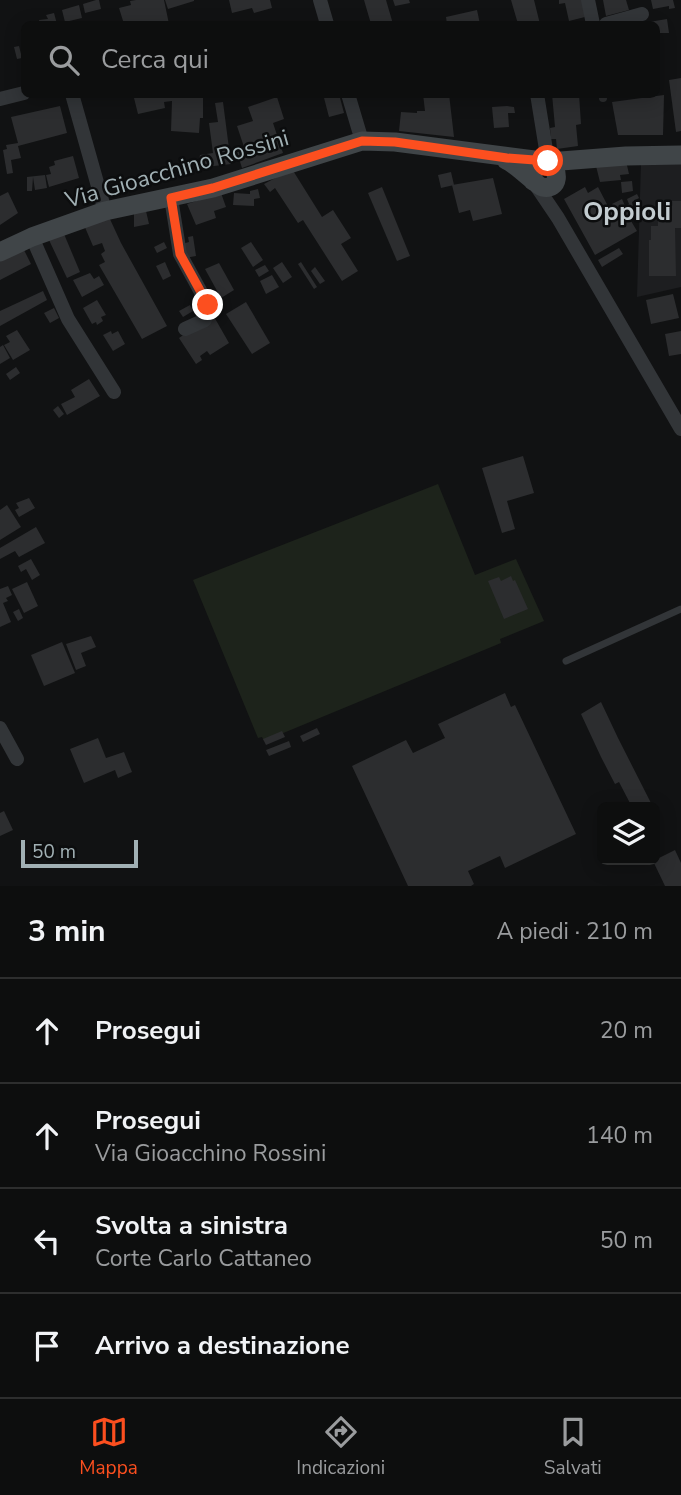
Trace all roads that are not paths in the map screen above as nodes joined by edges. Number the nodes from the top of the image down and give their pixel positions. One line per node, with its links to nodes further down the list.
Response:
1 (320, 0): 4 (street)
2 (588, 0): 5 (street)
3 (642, 14): 6 (street)
4 (326, 21)
5 (592, 21)
6 (617, 21)
7 (21, 94): 11 (street)
8 (73, 98): 18 (street)
9 (349, 98): 12 (street)
10 (538, 98): 15 (street)
11 (0, 99)
12 (362, 141): 14 (main road, Via Gioacchino Rossini); 17 (main road, Via Gioacchino Rossini)
13 (681, 155): 15 (main road)
14 (495, 156): 15 (main road, Via Gioacchino Rossini); 16 (main road)
15 (550, 169): 16 (main road); 19 (street)
16 (534, 182): 19 (street)
17 (171, 198): 18 (main road, Via Gioacchino Rossini); 22 (street)
18 (104, 211): 20 (main road, Via Gioacchino Rossini)
19 (563, 226): 24 (street)
20 (33, 237): 21 (main road, Via Gioacchino Rossini); 23 (street)
21 (0, 252)
22 (185, 329)
23 (114, 391)
24 (681, 429)
25 (681, 609): 26 (lane)
26 (566, 661)
27 (0, 728): 28 (street)
28 (17, 759)

